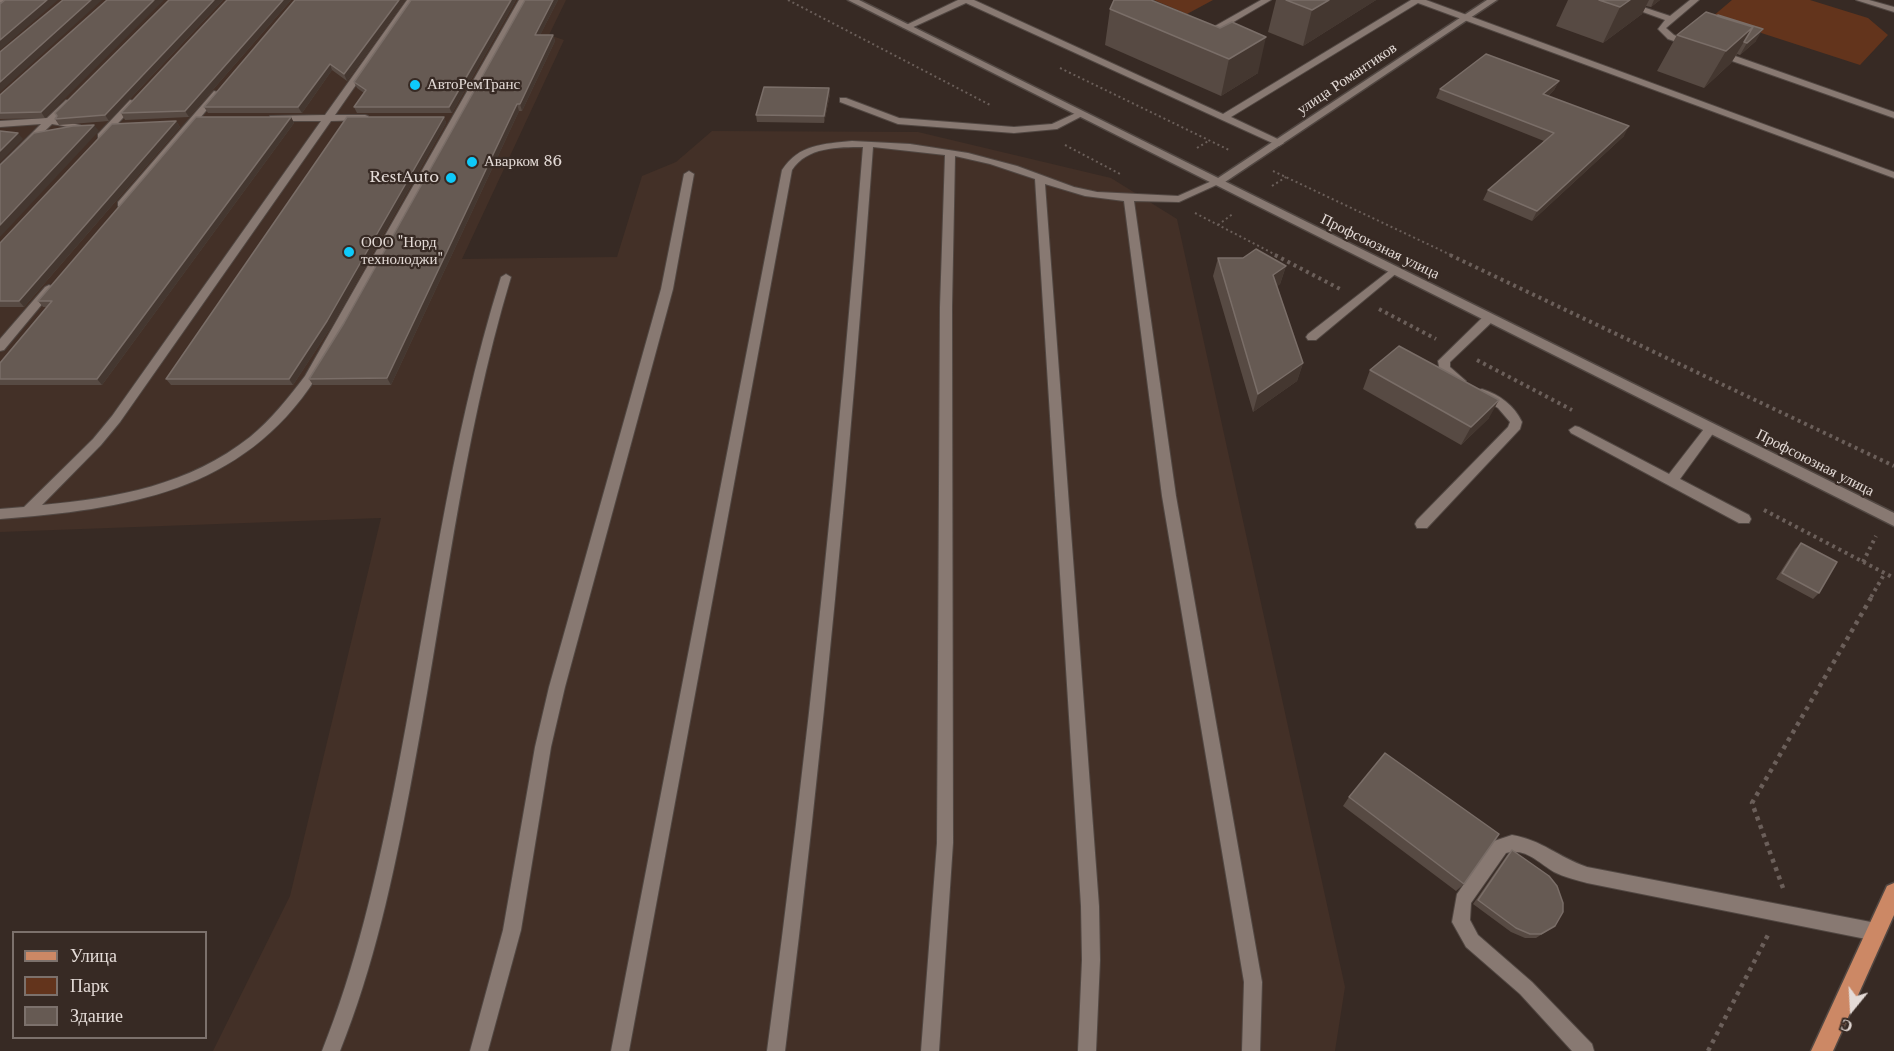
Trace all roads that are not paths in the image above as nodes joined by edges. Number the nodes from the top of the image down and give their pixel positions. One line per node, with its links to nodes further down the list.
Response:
1 (411, 0): 24 (lane)
2 (523, 0): 58 (lane)
3 (852, 0): 14 (main road, Профсоюзная улица)
4 (966, 0): 14 (lane); 26 (lane)
5 (1267, 0): 15 (lane)
6 (1418, 0): 12 (lane); 26 (lane)
7 (1493, 0): 12 (main road, улица Романтиков)
8 (1614, 0): 13 (lane)
9 (1695, 0): 13 (lane)
10 (1860, 0): 11 (lane)
11 (1894, 10)
12 (1467, 17): 38 (main road, улица Романтиков); 44 (lane)
13 (1671, 19): 21 (lane)
14 (906, 27): 20 (main road, Профсоюзная улица)
15 (1192, 31)
16 (226, 82): 27 (lane)
17 (142, 93): 32 (lane)
18 (74, 97): 28 (lane)
19 (843, 100): 20 (lane)
20 (1081, 114): 46 (main road, Профсоюзная улица)
21 (1894, 115)
22 (207, 118): 27 (lane)
23 (262, 118): 24 (lane)
24 (328, 118): 25 (lane); 58 (lane)
25 (375, 118)
26 (1223, 118): 38 (lane)
27 (194, 120): 29 (lane); 48 (lane)
28 (49, 122): 30 (lane); 34 (lane); 37 (lane)
29 (180, 122)
30 (0, 124)
31 (99, 126): 32 (lane)
32 (110, 126): 33 (lane); 39 (lane)
33 (128, 126)
34 (77, 127): 35 (lane); 37 (lane)
35 (88, 127)
36 (8, 134): 37 (lane)
37 (36, 135): 42 (lane)
38 (1280, 142): 46 (main road, улица Романтиков)
39 (94, 143)
40 (868, 145): 41 (lane); 67 (lane); 68 (lane)
41 (950, 153): 45 (lane); 69 (lane)
42 (0, 170)
43 (689, 174): 66 (lane)
44 (1894, 175)
45 (1040, 178): 47 (lane); 70 (lane)
46 (1218, 182): 47 (lane); 49 (main road, Профсоюзная улица)
47 (1129, 198): 71 (lane)
48 (115, 212)
49 (1394, 270): 52 (main road, Профсоюзная улица); 53 (lane)
50 (506, 277): 65 (lane)
51 (54, 284): 54 (lane)
52 (1490, 318): 55 (main road, Профсоюзная улица); 62 (lane)
53 (1312, 337)
54 (0, 347)
55 (1711, 428): 57 (lane); 61 (main road, Профсоюзная улица)
56 (1575, 430): 57 (lane)
57 (1671, 481): 60 (lane)
58 (27, 512): 59 (lane)
59 (0, 514)
60 (1744, 519)
61 (1894, 520)
62 (1422, 524)
63 (1894, 893): 64 (main road)
64 (1876, 932): 72 (lane); 73 (main road)
65 (331, 1051)
66 (479, 1051)
67 (620, 1051)
68 (776, 1051)
69 (930, 1051)
70 (1087, 1051)
71 (1251, 1051)
72 (1585, 1051)
73 (1822, 1051)

